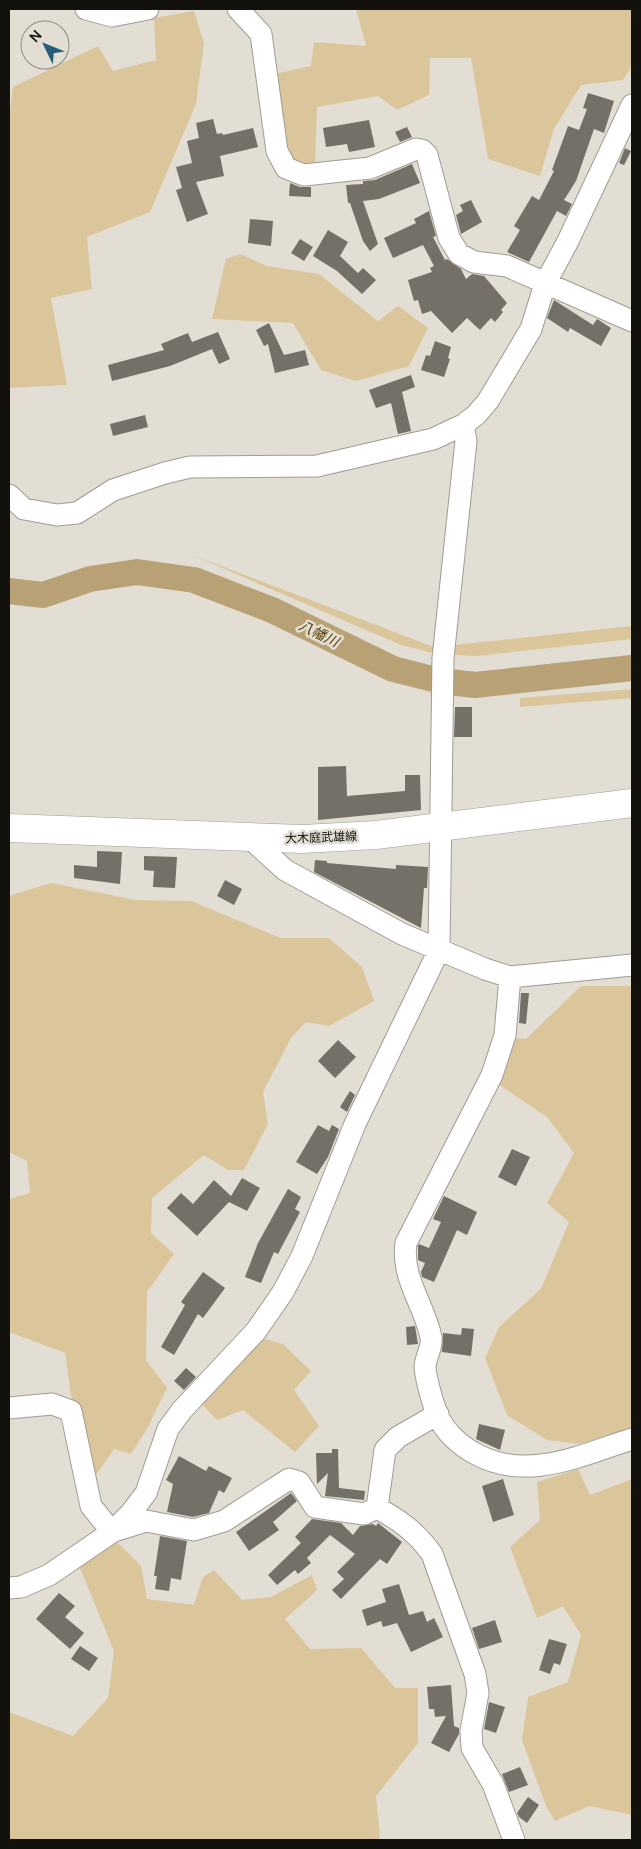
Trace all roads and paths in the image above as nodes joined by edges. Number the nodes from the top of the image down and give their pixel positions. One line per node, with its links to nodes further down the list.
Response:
1 (86, 9): 2 (street)
2 (148, 9)
3 (238, 9): 5 (street)
4 (632, 105): 5 (street)
5 (545, 284): 6 (street); 7 (street)
6 (632, 321)
7 (463, 425): 8 (street); 10 (street)
8 (9, 495)
9 (632, 802): 10 (main road, 大木庭武雄線)
10 (440, 826): 12 (main road, 大木庭武雄線); 13 (street)
11 (9, 828): 12 (main road, 大木庭武雄線)
12 (250, 838): 13 (street)
13 (439, 950): 15 (street); 20 (street)
14 (632, 965): 15 (street)
15 (510, 977): 17 (street)
16 (9, 1408): 20 (street)
17 (438, 1414): 18 (street); 19 (street)
18 (632, 1439)
19 (377, 1508): 20 (street); 22 (street)
20 (112, 1532): 21 (street)
21 (9, 1588)
22 (514, 1840)

